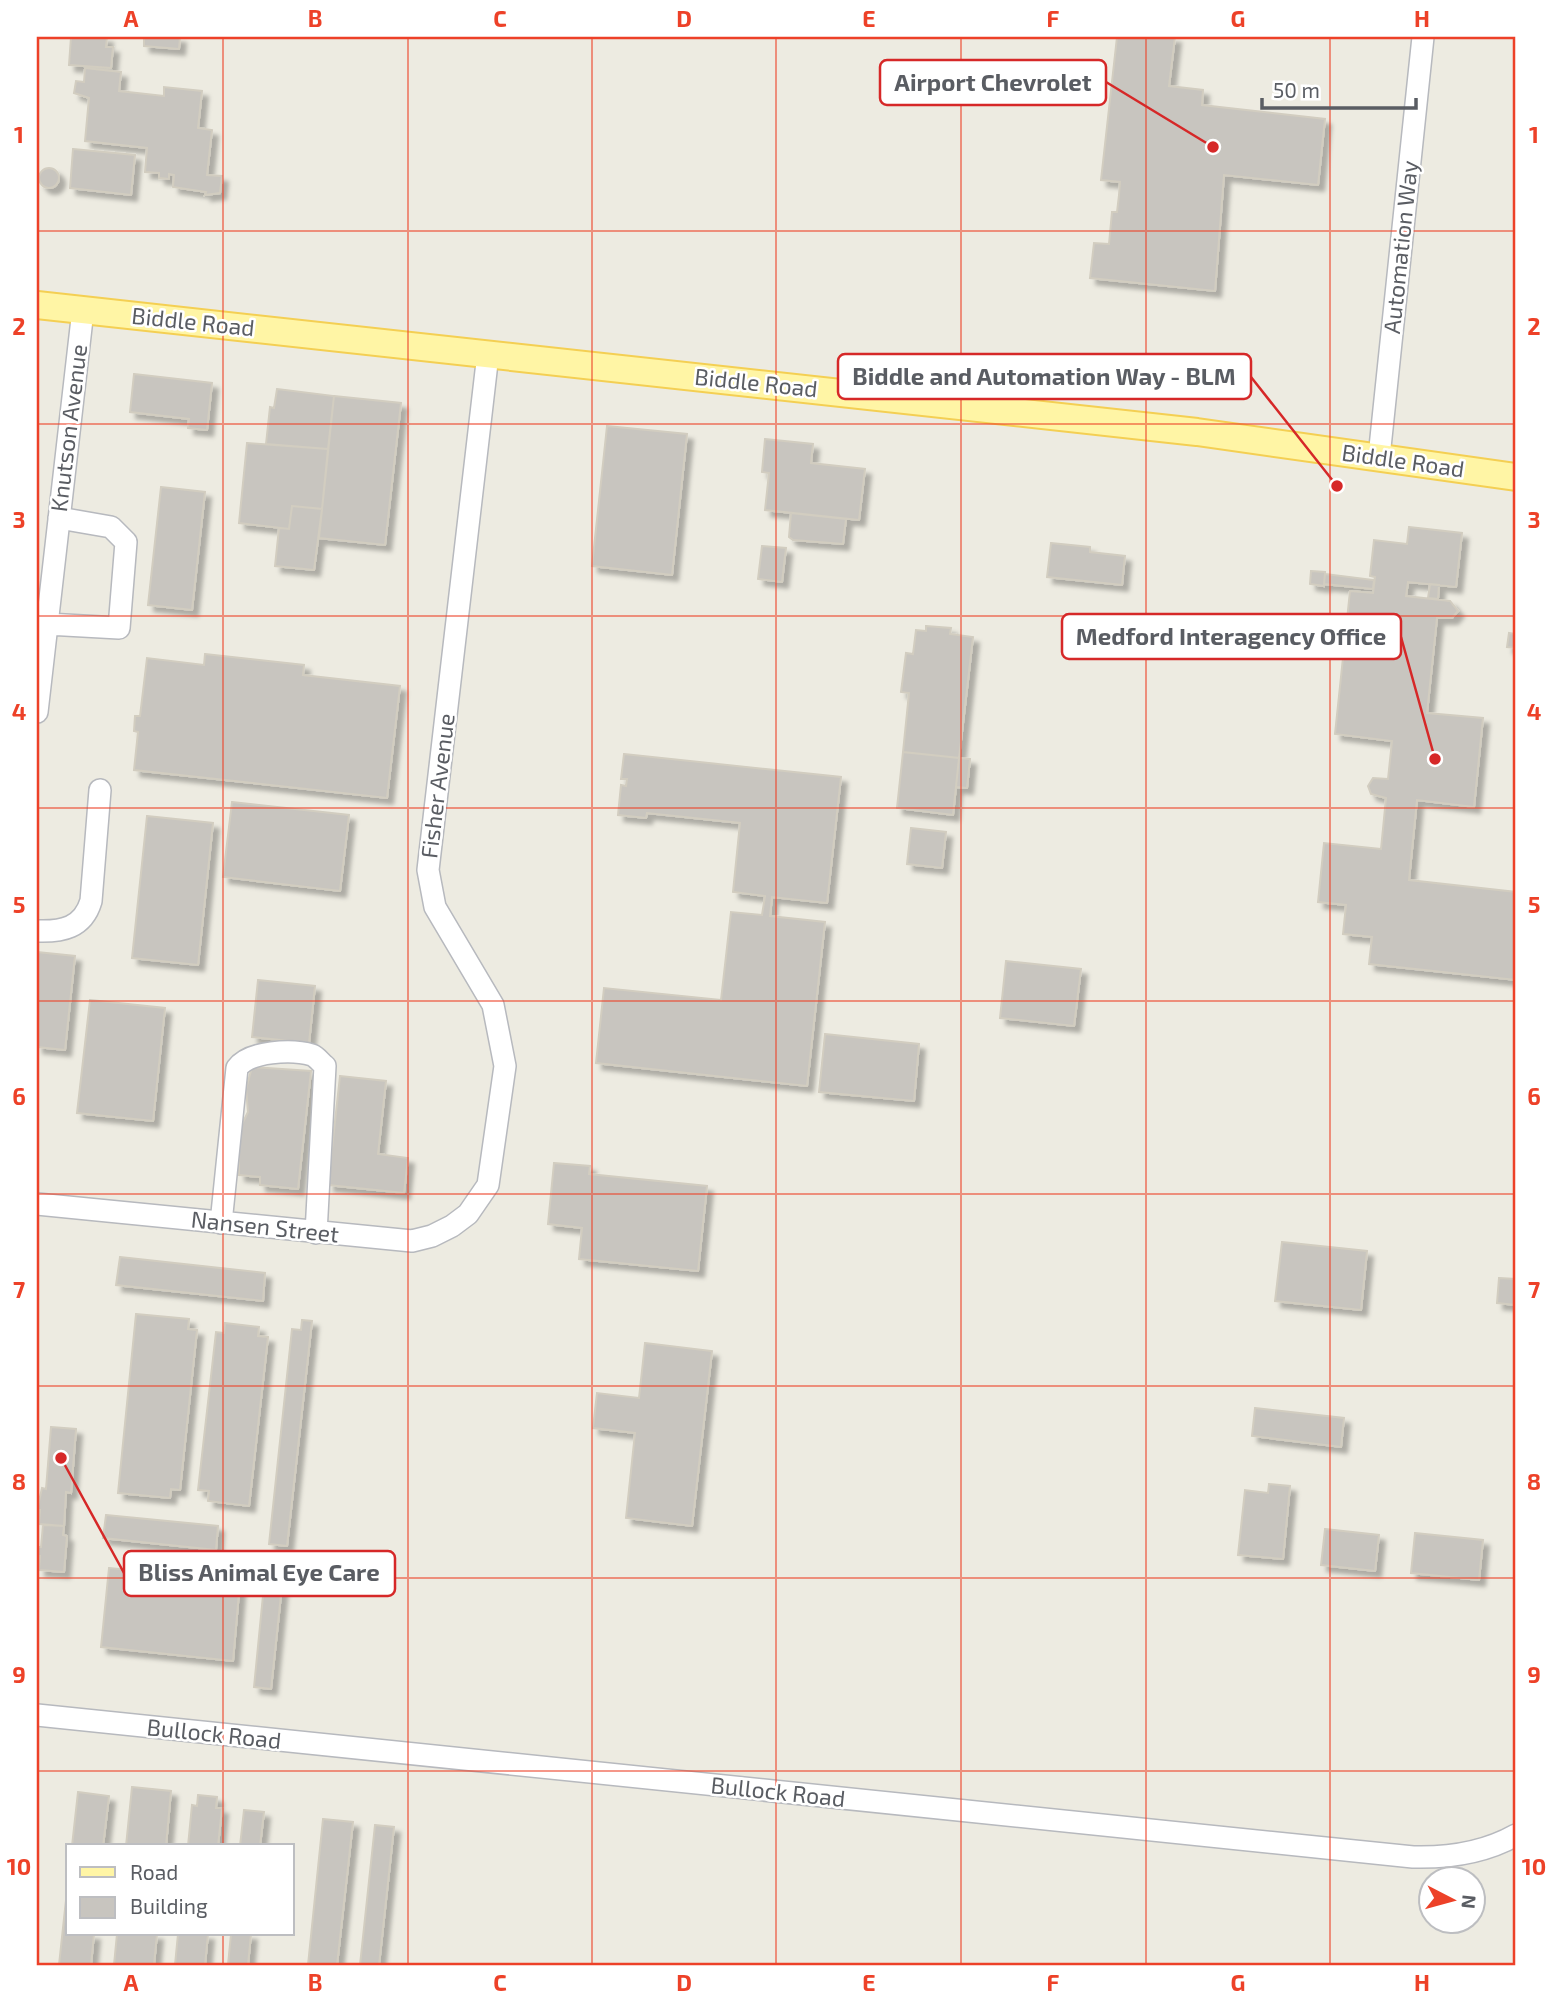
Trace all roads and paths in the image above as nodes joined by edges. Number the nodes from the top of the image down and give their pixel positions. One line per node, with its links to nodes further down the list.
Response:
1 (1423, 37): 5 (street, Automation Way)
2 (37, 305): 3 (main road, Biddle Road)
3 (83, 310): 4 (main road, Biddle Road); 7 (street, Knutson Avenue)
4 (488, 354): 5 (main road, Biddle Road); 12 (street, Fisher Avenue)
5 (1379, 457): 6 (main road, Biddle Road)
6 (1516, 477)
7 (59, 517): 8 (street, Knutson Avenue); 8 (street)
8 (47, 624): 9 (street, Knutson Avenue)
9 (37, 712)
10 (100, 790): 11 (street)
11 (37, 931)
12 (480, 1199): 15 (street, Nansen Street)
13 (37, 1204): 14 (street, Nansen Street)
14 (221, 1223): 15 (street, Nansen Street); 15 (street)
15 (316, 1233)
16 (37, 1715): 17 (street, Bullock Road)
17 (1516, 1835)

